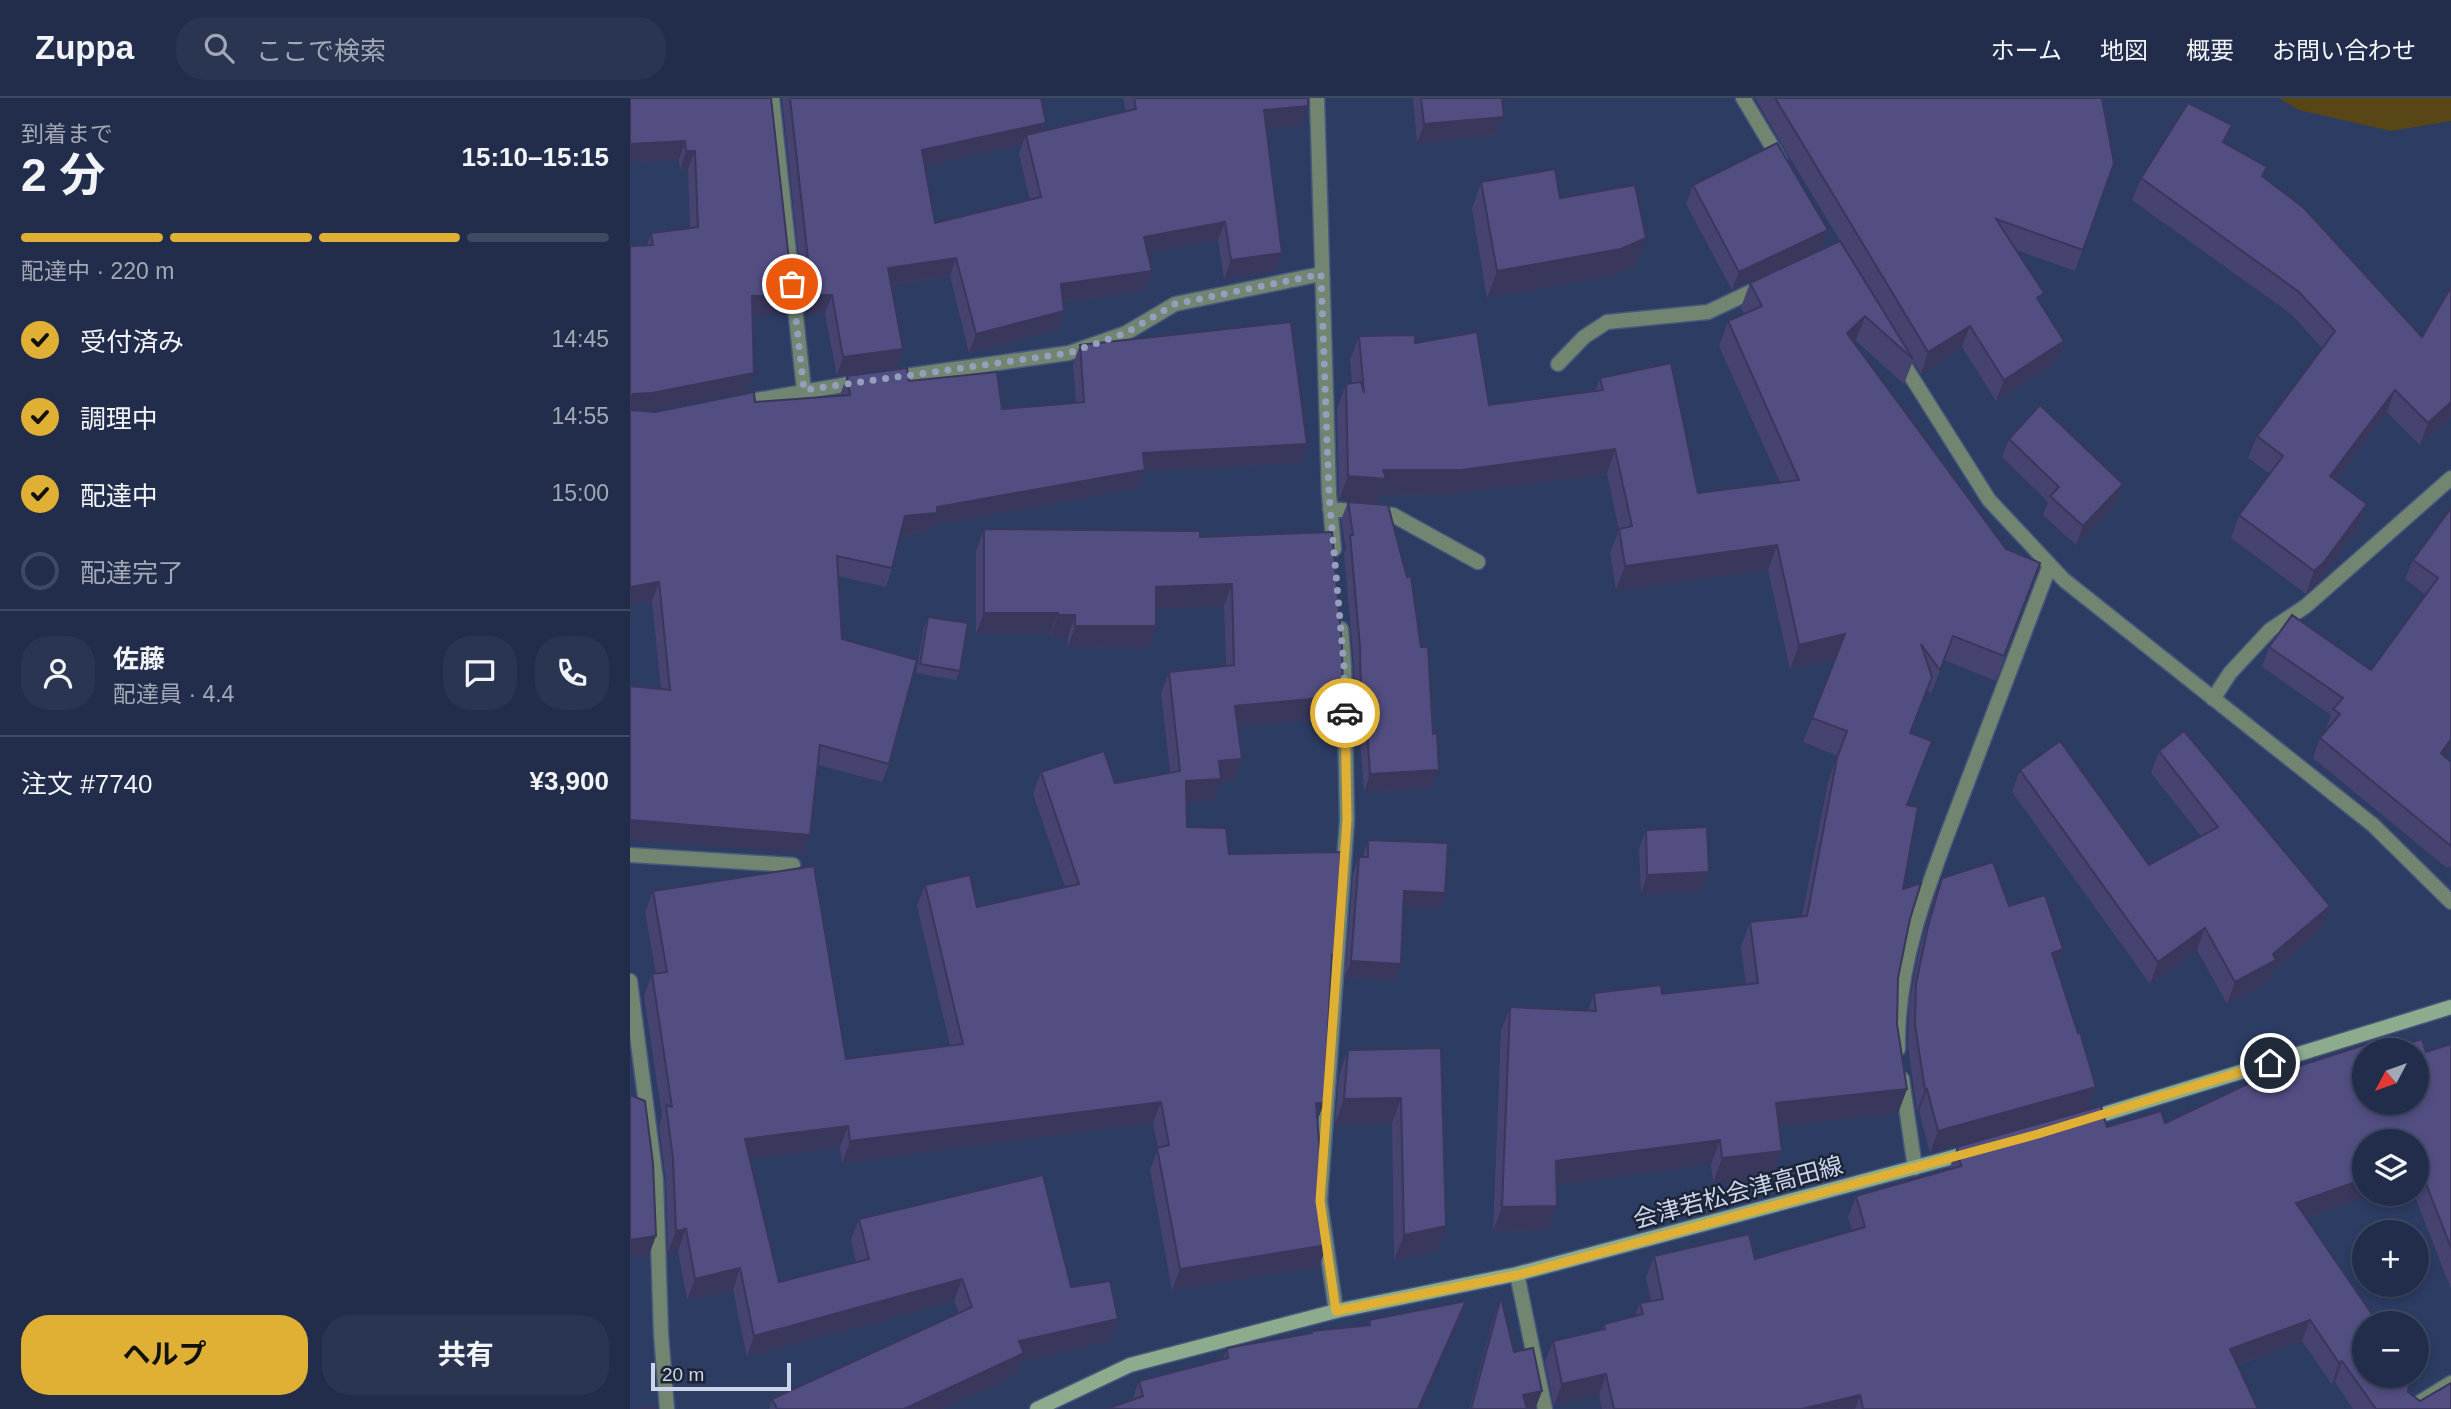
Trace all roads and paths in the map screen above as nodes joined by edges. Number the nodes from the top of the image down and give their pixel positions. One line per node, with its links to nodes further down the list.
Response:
1 (772, 98): 9 (street)
2 (1317, 98): 5 (street)
3 (1743, 98): 4 (street)
4 (1787, 172)
5 (1321, 274): 9 (street); 12 (street)
6 (1772, 282): 8 (street)
7 (1889, 342): 15 (street)
8 (1558, 364)
9 (804, 390): 10 (street)
10 (725, 406)
11 (2451, 478): 17 (street)
12 (1330, 509): 13 (street); 14 (street)
13 (1335, 562)
14 (1478, 562)
15 (2050, 565): 17 (street); 25 (street)
16 (1339, 614): 27 (street)
17 (2214, 699): 20 (street)
18 (630, 855): 19 (street)
19 (793, 865)
20 (2451, 902)
21 (630, 981): 29 (street)
22 (2451, 1007): 23 (main road)
23 (2065, 1126)
24 (1989, 1148): 25 (main road, 会津若松会津高田線)
25 (1915, 1168): 26 (main road, 会津若松会津高田線)
26 (1517, 1275): 27 (main road, 会津若松会津高田線); 31 (street)
27 (1336, 1311): 30 (main road, 会津若松会津高田線)
28 (2451, 1382): 32 (street)
29 (667, 1409)
30 (1037, 1409)
31 (1545, 1409)
32 (2409, 1409)

